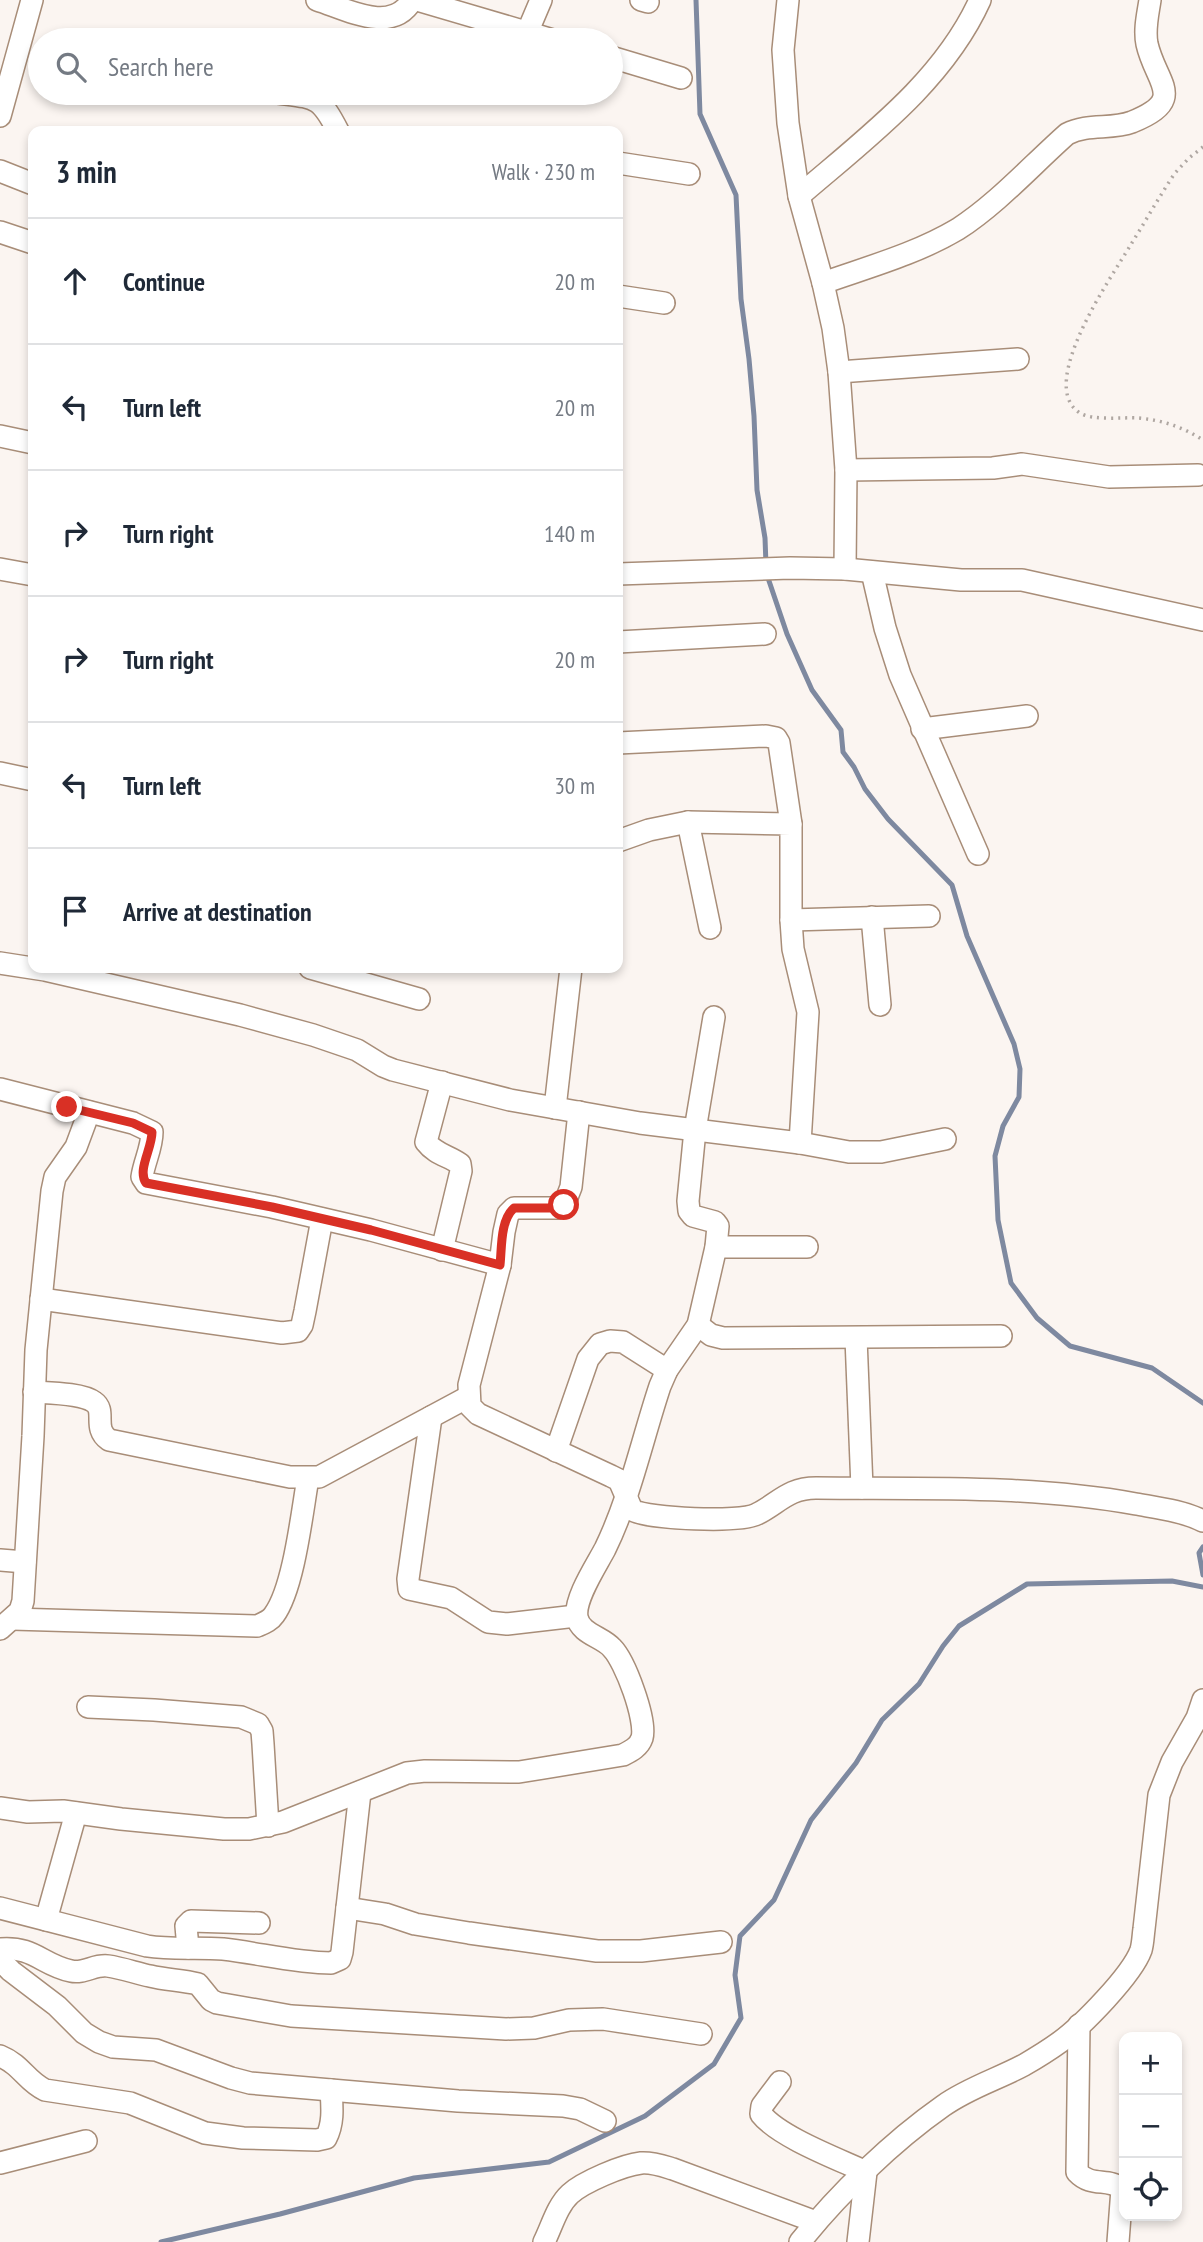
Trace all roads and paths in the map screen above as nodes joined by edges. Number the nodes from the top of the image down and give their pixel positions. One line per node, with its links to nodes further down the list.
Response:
1 (32, 0): 10 (street)
2 (317, 0): 3 (street)
3 (414, 0): 8 (street)
4 (541, 0): 9 (street)
5 (788, 0): 21 (street)
6 (980, 0): 21 (street)
7 (1150, 0): 24 (street)
8 (510, 28)
9 (529, 28)
10 (19, 53): 14 (street)
11 (623, 61): 12 (street)
12 (681, 78)
13 (323, 105): 15 (street)
14 (0, 116)
15 (336, 126)
16 (1203, 147): 30 (path)
17 (623, 164): 19 (street)
18 (0, 171): 20 (street)
19 (689, 174)
20 (28, 182)
21 (799, 196): 24 (street)
22 (0, 232): 23 (street)
23 (28, 241)
24 (823, 284): 28 (street)
25 (623, 297): 26 (street)
26 (664, 303)
27 (1018, 359): 28 (street)
28 (839, 372): 32 (street)
29 (0, 436): 31 (street)
30 (1203, 440)
31 (28, 442)
32 (846, 470): 33 (street); 35 (street)
33 (1198, 474)
34 (0, 569): 37 (street)
35 (845, 569): 36 (street); 38 (street)
36 (872, 572): 39 (street); 43 (street)
37 (28, 574)
38 (623, 574)
39 (1203, 620)
40 (765, 634): 41 (street)
41 (623, 642)
42 (1027, 716): 43 (street)
43 (922, 729): 50 (street)
44 (623, 743): 48 (street)
45 (0, 773): 46 (street)
46 (28, 779)
47 (688, 822): 48 (street); 49 (street); 54 (street)
48 (792, 824): 53 (street)
49 (623, 839)
50 (978, 854)
51 (929, 916): 52 (street)
52 (872, 917): 53 (street); 61 (street)
53 (791, 920): 70 (street)
54 (710, 928)
55 (0, 963): 56 (street)
56 (28, 967)
57 (58, 973): 63 (street)
58 (328, 973): 60 (street)
59 (570, 973): 65 (street)
60 (419, 999)
61 (880, 1005)
62 (714, 1017): 68 (street)
63 (442, 1082): 65 (street); 74 (street)
64 (0, 1090): 66 (street)
65 (555, 1108): 67 (street)
66 (89, 1112): 71 (street); 76 (street)
67 (579, 1112): 68 (street); 75 (street)
68 (695, 1130): 70 (street); 73 (street)
69 (945, 1139): 70 (street)
70 (800, 1143)
71 (322, 1219): 74 (street); 76 (street)
72 (807, 1247): 73 (street)
73 (716, 1248): 77 (street)
74 (442, 1250): 75 (street)
75 (500, 1265): 82 (street)
76 (41, 1298): 81 (street)
77 (698, 1325): 79 (street); 80 (street)
78 (1001, 1336): 79 (street)
79 (856, 1338): 86 (street)
80 (667, 1370): 84 (street); 87 (street)
81 (34, 1392): 85 (street); 90 (street)
82 (468, 1397): 83 (street); 84 (street)
83 (431, 1417): 85 (street); 91 (street)
84 (556, 1451): 87 (street)
85 (308, 1478): 92 (street)
86 (862, 1488): 87 (street); 88 (street)
87 (625, 1495): 91 (street)
88 (1203, 1521)
89 (0, 1560): 90 (street)
90 (25, 1562): 92 (street)
91 (576, 1616): 95 (street)
92 (6, 1624)
93 (1203, 1700): 107 (street)
94 (88, 1707): 98 (street)
95 (360, 1793): 98 (street); 100 (street)
96 (0, 1808): 97 (street)
97 (76, 1813): 98 (street); 101 (street)
98 (268, 1826)
99 (0, 1908): 101 (street)
100 (347, 1908): 103 (street); 104 (street)
101 (46, 1920): 104 (street)
102 (259, 1923): 104 (street)
103 (721, 1942)
104 (188, 1948)
105 (0, 1949): 108 (street)
106 (0, 1960): 111 (street)
107 (1079, 2025): 115 (street); 120 (street)
108 (701, 2034)
109 (0, 2056): 111 (street)
110 (780, 2082): 115 (street)
111 (331, 2090): 112 (street)
112 (604, 2121)
113 (86, 2140): 114 (street)
114 (0, 2163)
115 (866, 2172): 116 (street); 119 (street)
116 (816, 2222): 117 (street); 118 (street)
117 (544, 2242)
118 (800, 2242)
119 (858, 2242)
120 (1118, 2242)

